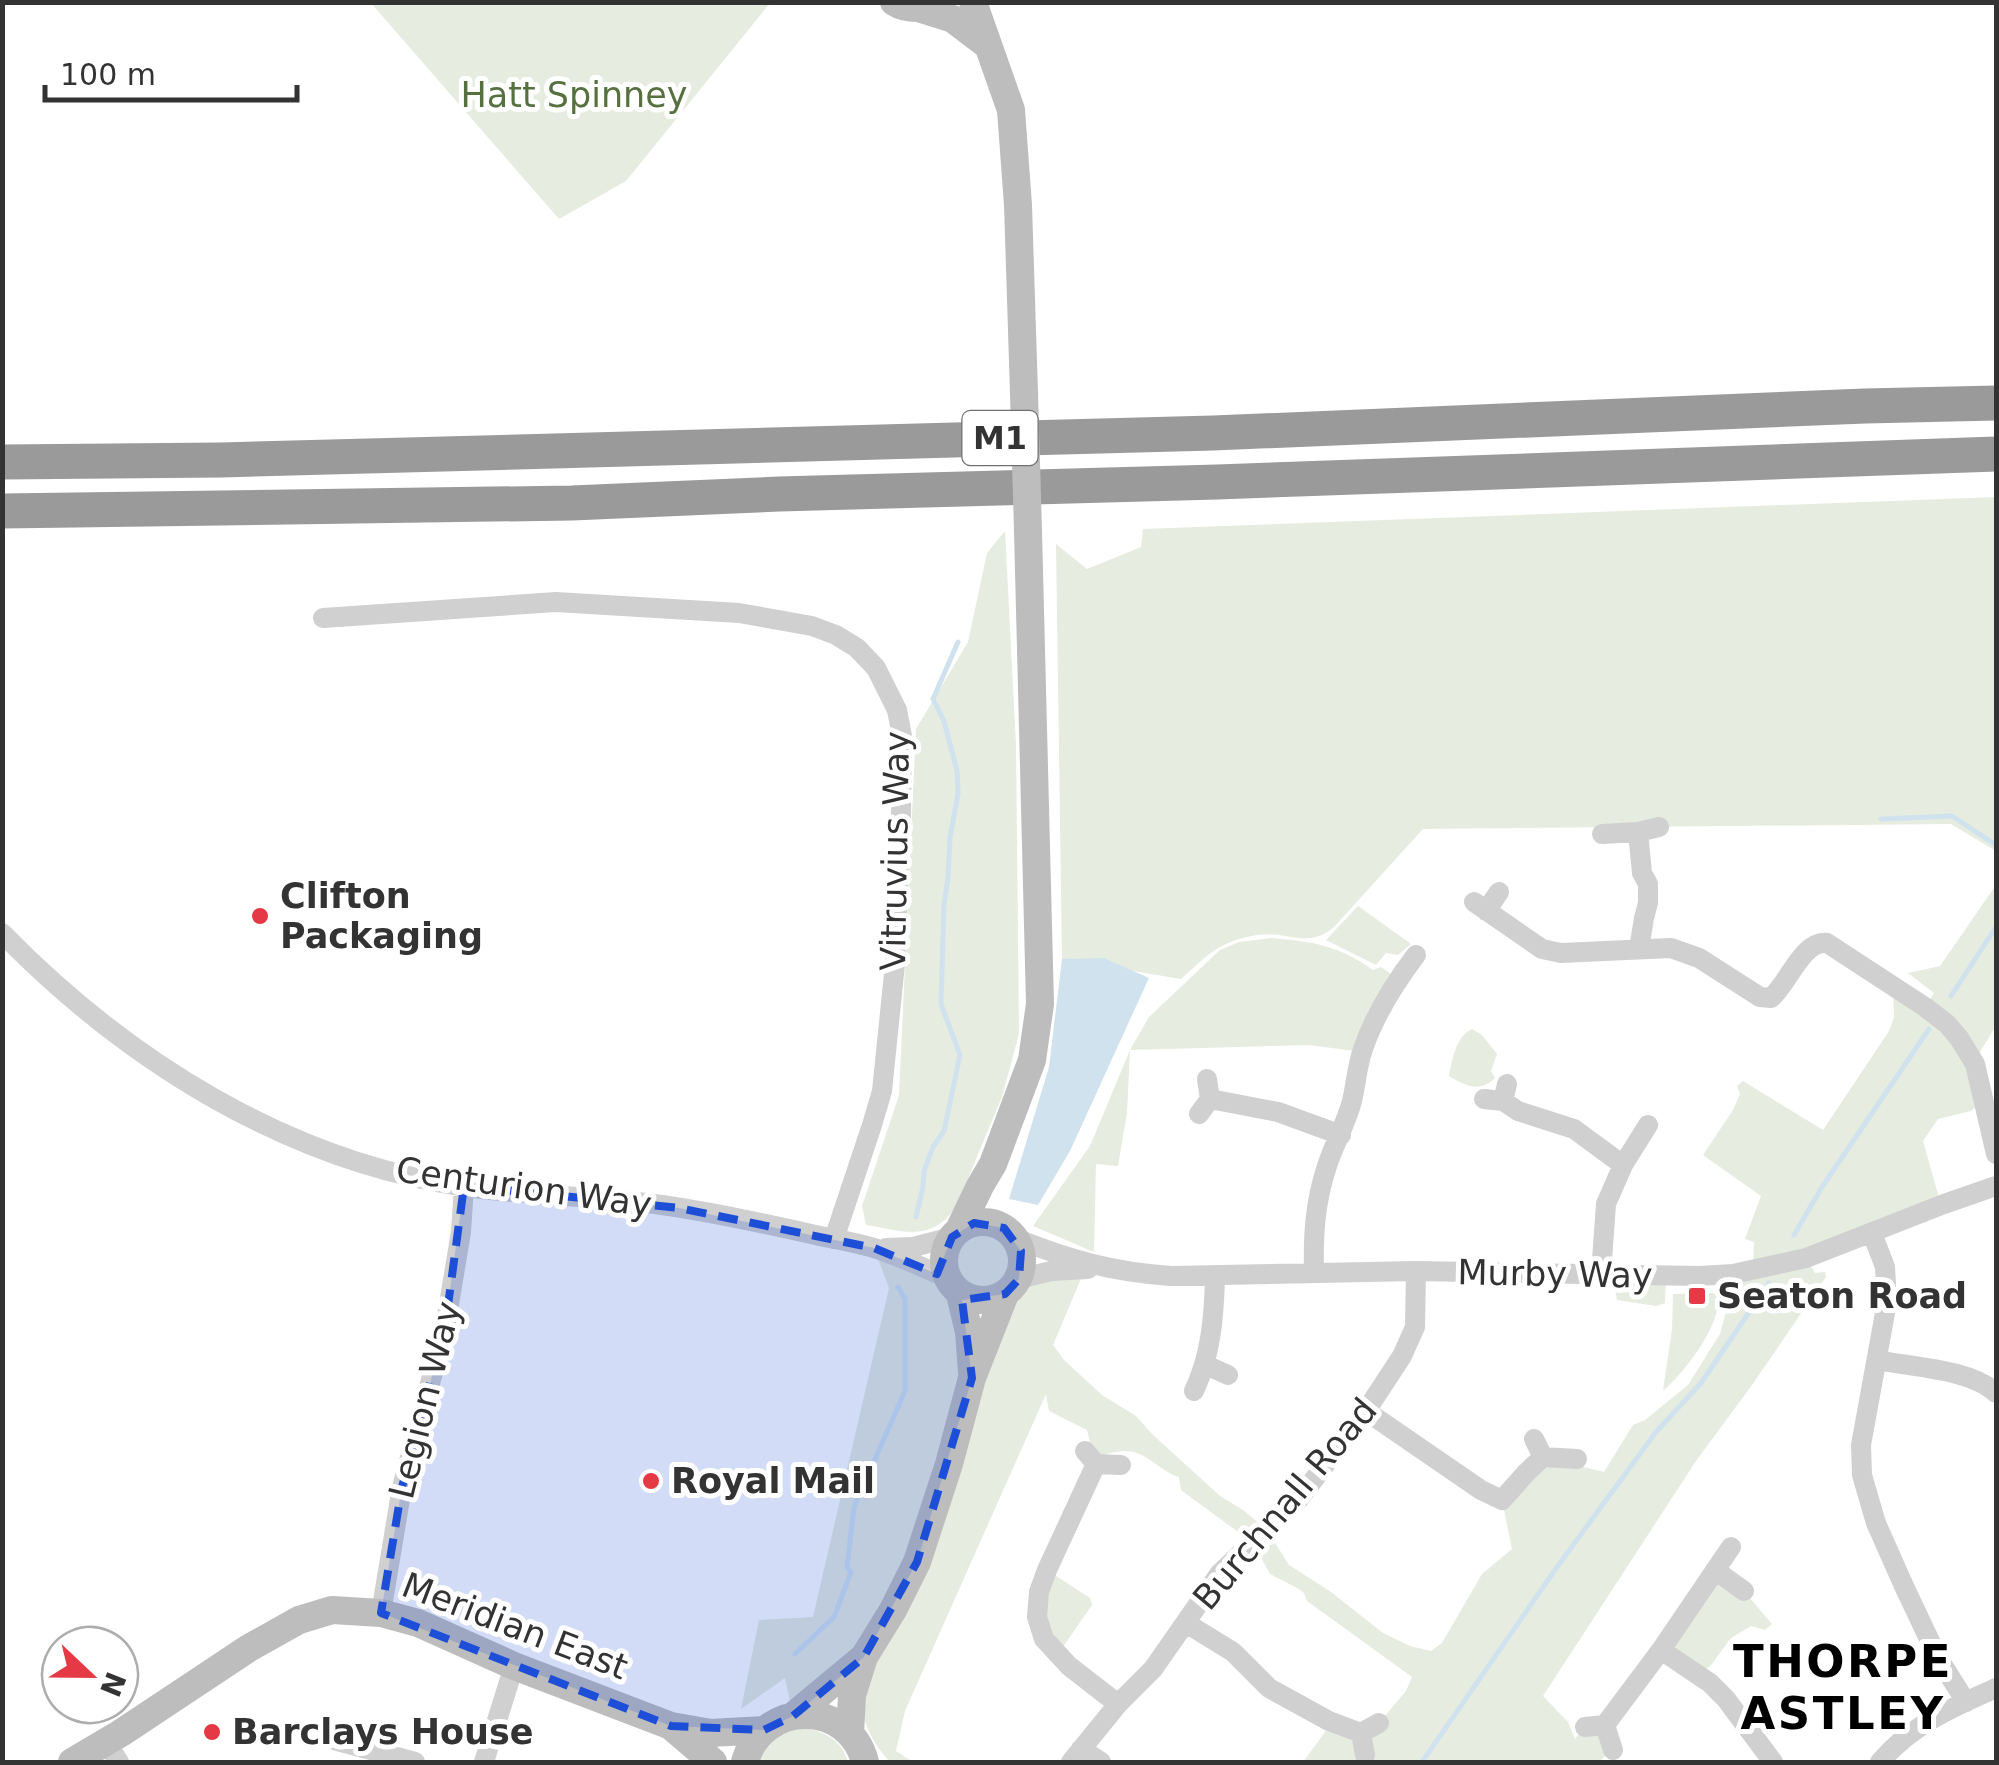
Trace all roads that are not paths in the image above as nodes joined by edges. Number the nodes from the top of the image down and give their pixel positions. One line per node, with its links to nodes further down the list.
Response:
1 (973, 2): 3 (street)
2 (919, 5): 3 (street)
3 (986, 44): 22 (street, bridge)
4 (1996, 403): 6 (highway, M1)
5 (1996, 454): 7 (highway, M1)
6 (2, 462)
7 (2, 511)
8 (323, 618): 29 (street, Vitruvius Way)
9 (1660, 828): 10 (street)
10 (1638, 832): 11 (street); 14 (street)
11 (1602, 834)
12 (1499, 892): 14 (street)
13 (2, 933): 24 (street, Centurion Way)
14 (1640, 949): 18 (street)
15 (1416, 955): 20 (street)
16 (1498, 1095): 23 (street)
17 (1205, 1097): 20 (street)
18 (1990, 1099): 21 (street)
19 (1648, 1125): 23 (street)
20 (1340, 1134): 33 (street)
21 (1996, 1154)
22 (993, 1164): 26 (street); 27 (street)
23 (1624, 1165): 34 (street)
24 (464, 1186): 29 (street, Centurion Way); 50 (street, Legion Way)
25 (1996, 1186): 28 (street, Murby Way)
26 (1010, 1233): 27 (street); 31 (street, Murby Way); 37 (street)
27 (956, 1234): 30 (street, Centurion Way); 36 (street)
28 (1872, 1234): 34 (street, Murby Way); 38 (street)
29 (834, 1240): 30 (street, Centurion Way)
30 (874, 1248): 36 (street, Centurion Way)
31 (1100, 1268): 35 (street, Murby Way); 37 (street, Murby Way)
32 (1416, 1271): 33 (street, Murby Way); 34 (street, Murby Way); 44 (street, Burchnall Road)
33 (1314, 1272): 35 (street, Murby Way)
34 (1601, 1274)
35 (1216, 1277): 39 (street)
36 (954, 1286): 37 (street); 41 (street)
37 (1012, 1287): 41 (street)
38 (1876, 1360): 43 (street); 56 (street)
39 (1206, 1365): 40 (street); 42 (street)
40 (1228, 1375)
41 (972, 1378): 53 (street)
42 (1194, 1391)
43 (1996, 1394)
44 (1366, 1411): 45 (street); 51 (street, Burchnall Road)
45 (1577, 1459)
46 (1122, 1465): 57 (street)
47 (1731, 1547): 48 (street)
48 (1715, 1570): 49 (street); 52 (street)
49 (1744, 1591)
50 (380, 1613): 54 (street, Meridian East); 63 (street, Meridian East)
51 (1186, 1623): 57 (street, Burchnall Road); 65 (street)
52 (1662, 1650): 62 (street); 73 (street)
53 (864, 1657): 58 (street); 64 (street)
54 (514, 1666): 59 (street, Meridian East); 69 (street)
55 (1996, 1688): 56 (street)
56 (1966, 1702): 74 (street)
57 (1118, 1704): 66 (street, Burchnall Road)
58 (793, 1716): 60 (street); 64 (street)
59 (671, 1726): 60 (street, Meridian East); 70 (street, Meridian East)
60 (764, 1730): 71 (street)
61 (334, 1740): 68 (street)
62 (1613, 1750)
63 (113, 1752): 67 (street, Meridian East)
64 (863, 1753)
65 (1365, 1755)
66 (1076, 1756): 72 (street)
67 (72, 1762)
68 (414, 1762)
69 (484, 1762)
70 (714, 1762)
71 (744, 1762)
72 (1100, 1762)
73 (1773, 1762)
74 (1880, 1762)

